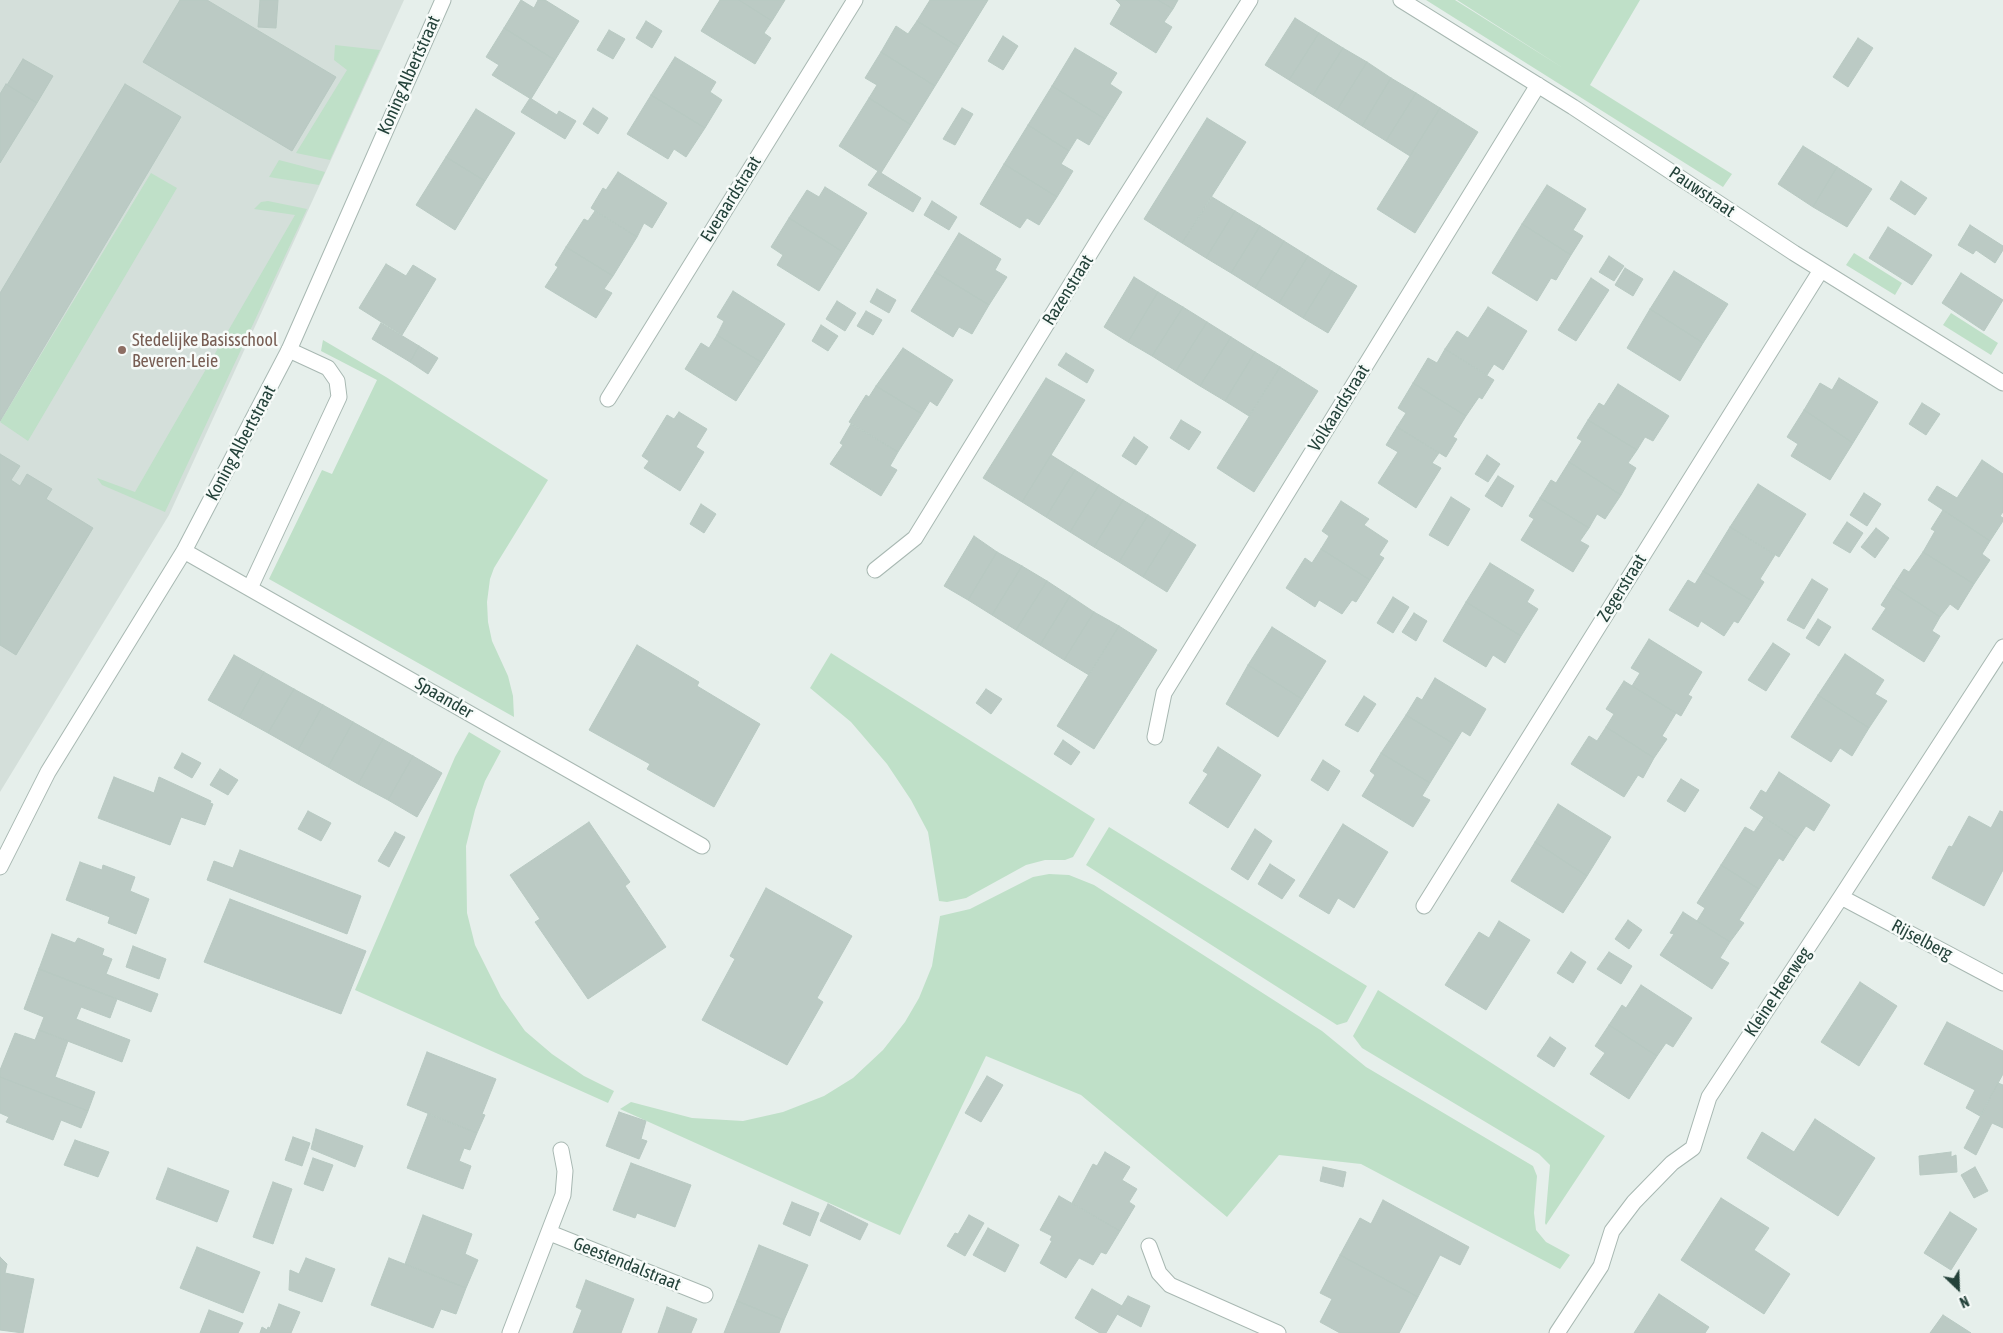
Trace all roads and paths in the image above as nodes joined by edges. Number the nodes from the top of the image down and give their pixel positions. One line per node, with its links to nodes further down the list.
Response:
1 (442, 0): 7 (street, Koning Albertstraat)
2 (855, 0): 9 (street, Everaardstraat)
3 (1250, 0): 11 (street, Razenstraat)
4 (1401, 0): 5 (street, Pauwstraat)
5 (1538, 85): 6 (street, Pauwstraat); 14 (street, Volkaardstraat)
6 (1821, 270): 8 (street, Pauwstraat); 18 (street, Zegerstraat)
7 (289, 350): 10 (street, Koning Albertstraat); 12 (street)
8 (2003, 383)
9 (608, 399)
10 (184, 551): 12 (street, Spaander); 16 (street, Koning Albertstraat)
11 (875, 570)
12 (250, 588): 15 (street, Spaander)
13 (2003, 647): 17 (street, Kleine Heerweg)
14 (1155, 737)
15 (702, 846)
16 (0, 867)
17 (1841, 897): 19 (street, Rijselberg); 26 (street, Kleine Heerweg)
18 (1424, 906)
19 (2003, 983)
20 (561, 1150): 21 (street, Geestendalstraat)
21 (550, 1233): 23 (street, Geestendalstraat); 24 (street, Geestendalstraat)
22 (1149, 1246): 25 (street)
23 (705, 1295)
24 (510, 1333)
25 (1278, 1333)
26 (1557, 1333)

